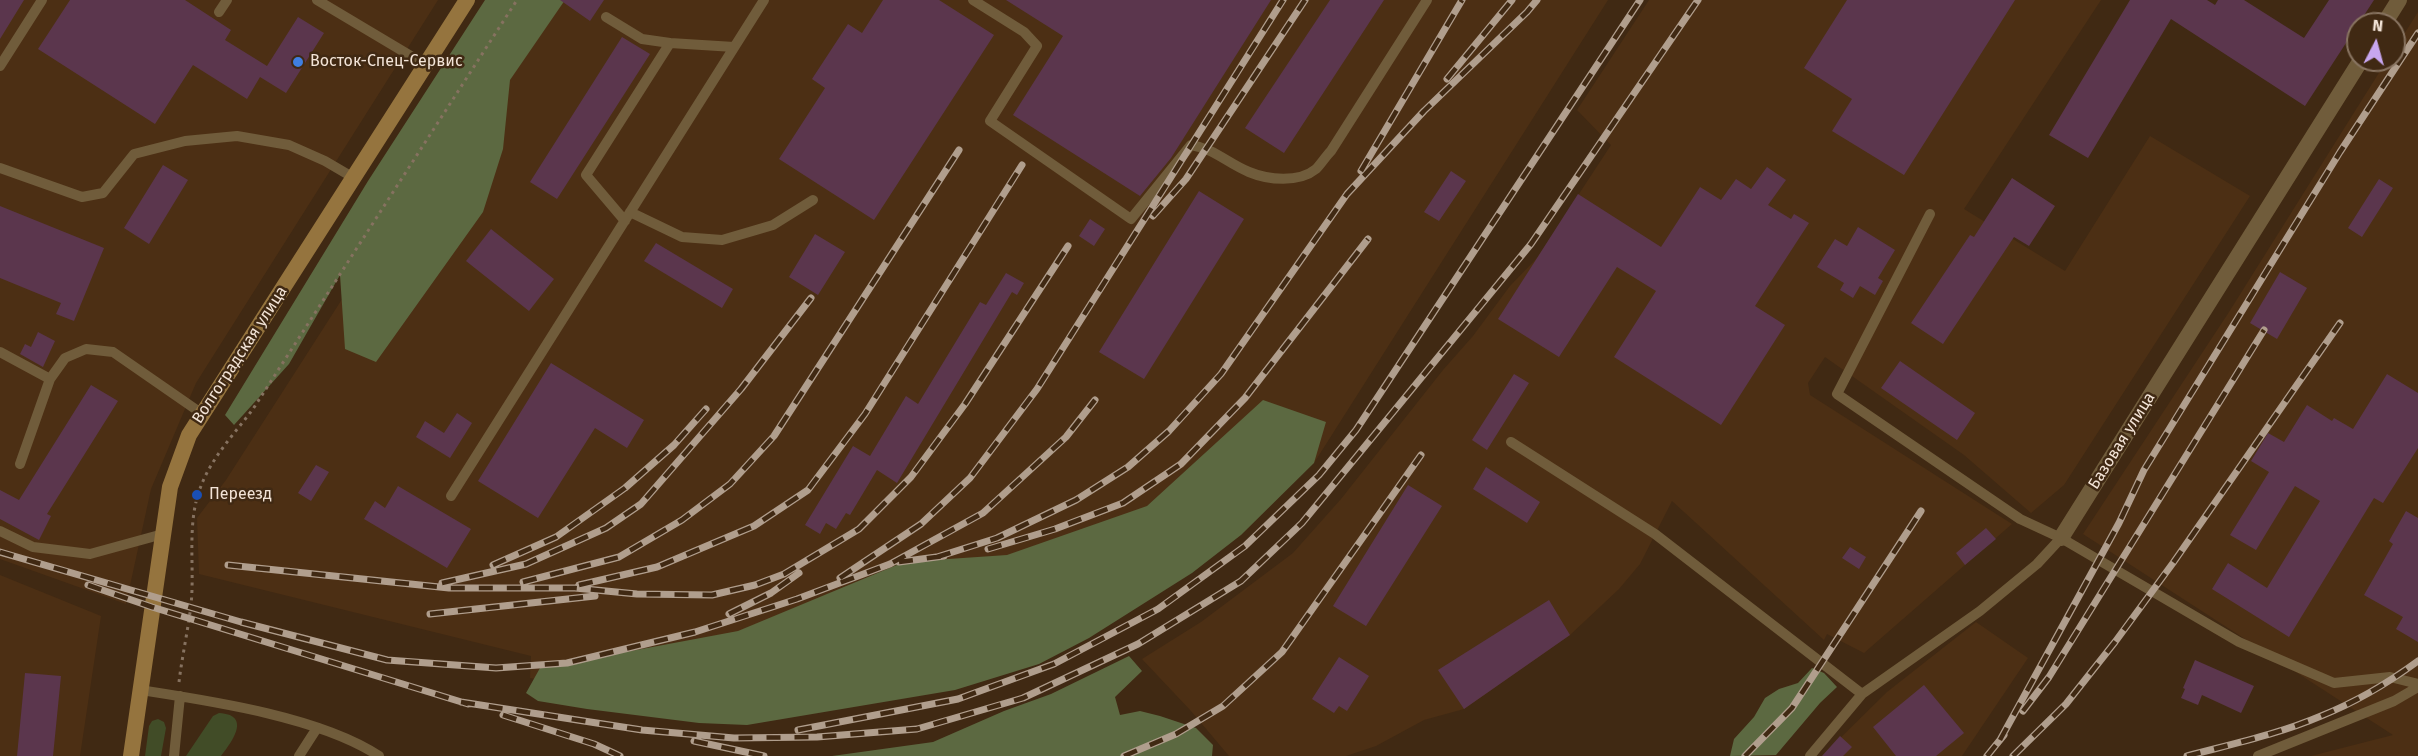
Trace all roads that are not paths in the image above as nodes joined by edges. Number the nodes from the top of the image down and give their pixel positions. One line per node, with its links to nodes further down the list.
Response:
1 (42, 0): 12 (lane)
2 (227, 0): 8 (lane)
3 (317, 0): 13 (lane)
4 (467, 0): 13 (main road, Волгоградская улица)
5 (764, 0): 11 (lane)
6 (973, 0): 7 (lane)
7 (1427, 0)
8 (219, 12)
9 (606, 17): 10 (lane)
10 (670, 43): 11 (lane); 19 (lane)
11 (734, 47): 19 (lane)
12 (0, 66)
13 (426, 66): 16 (main road, Волгоградская улица)
14 (2353, 72): 28 (street, Базовая улица)
15 (0, 168): 16 (lane)
16 (354, 178): 22 (main road, Волгоградская улица)
17 (813, 200): 19 (lane)
18 (1930, 214): 28 (lane)
19 (627, 217): 25 (lane)
20 (0, 352): 21 (lane)
21 (50, 379): 22 (lane); 24 (lane)
22 (201, 413): 27 (main road, Волгоградская улица)
23 (1511, 442): 31 (lane)
24 (20, 465)
25 (451, 496)
26 (0, 531): 27 (lane)
27 (163, 534): 30 (main road, Волгоградская улица)
28 (2061, 538): 29 (lane); 31 (lane, Базовая улица)
29 (2418, 686): 39 (lane)
30 (140, 690): 32 (lane); 34 (main road, Волгоградская улица)
31 (1862, 694): 38 (lane, Базовая улица)
32 (180, 696): 33 (lane); 35 (lane)
33 (317, 728): 36 (lane); 37 (lane)
34 (131, 756)
35 (174, 756)
36 (300, 756)
37 (379, 756)
38 (1810, 756)
39 (2258, 756)

